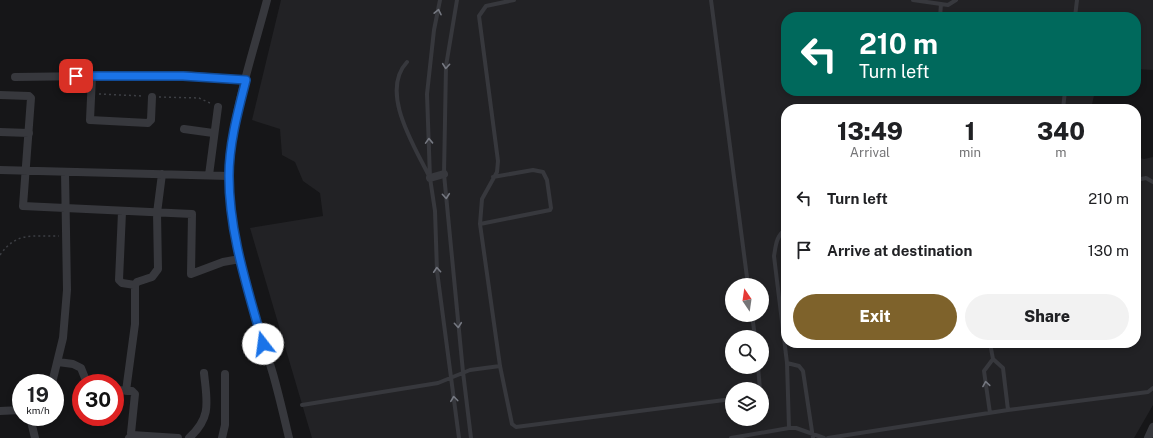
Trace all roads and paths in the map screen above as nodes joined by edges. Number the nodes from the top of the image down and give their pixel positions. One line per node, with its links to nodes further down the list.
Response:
1 (267, 0): 15 (street)
2 (440, 0): 32 (lane, one-way to 2)
3 (457, 0): 28 (lane, one-way to 28)
4 (514, 0): 31 (lane)
5 (711, 0): 43 (lane)
6 (913, 0): 9 (lane)
7 (956, 0): 9 (lane)
8 (1077, 0): 11 (lane)
9 (942, 4): 10 (lane)
10 (941, 12)
11 (1076, 12)
12 (407, 62): 32 (lane)
13 (92, 76): 14 (street); 15 (street); 16 (street)
14 (15, 77)
15 (246, 80): 30 (street)
16 (91, 94): 18 (path); 18 (street)
17 (0, 95): 22 (street)
18 (152, 97): 19 (path)
19 (218, 107): 23 (street)
20 (184, 129): 23 (street)
21 (0, 132): 22 (street)
22 (29, 133): 25 (street)
23 (214, 133): 29 (street)
24 (0, 170): 25 (street)
25 (25, 171): 26 (street); 35 (street)
26 (65, 172): 27 (street); 35 (street)
27 (162, 174): 29 (street); 37 (street)
28 (444, 174): 32 (street); 52 (lane, one-way to 52)
29 (209, 175): 30 (street)
30 (229, 176): 42 (street)
31 (493, 177): 38 (lane); 38 (lane)
32 (430, 178): 57 (lane, one-way to 32)
33 (1141, 179): 34 (lane)
34 (1153, 182)
35 (66, 210): 36 (street); 40 (street)
36 (122, 212): 37 (street); 44 (street)
37 (157, 213): 42 (street); 44 (street)
38 (480, 224): 51 (lane)
39 (781, 233): 45 (lane)
40 (66, 236): 41 (path); 49 (street)
41 (0, 255)
42 (240, 259): 76 (street)
43 (747, 278)
44 (135, 285): 59 (street)
45 (781, 310)
46 (786, 348): 50 (lane)
47 (991, 348): 48 (lane)
48 (993, 359): 63 (lane); 65 (lane, one-way to 48)
49 (58, 362): 54 (street); 55 (street)
50 (788, 363): 68 (lane); 70 (lane)
51 (500, 366): 52 (lane); 60 (lane)
52 (463, 372): 57 (lane); 78 (lane)
53 (204, 373): 74 (street)
54 (55, 374)
55 (83, 374)
56 (225, 374): 75 (street)
57 (451, 379): 61 (lane); 77 (lane, one-way to 57)
58 (1153, 388): 63 (lane)
59 (126, 391): 69 (street)
60 (725, 399)
61 (302, 405)
62 (12, 410): 64 (street)
63 (1008, 410): 65 (lane)
64 (0, 411)
65 (990, 413): 81 (lane)
66 (32, 426): 72 (street)
67 (1153, 427): 82 (street)
68 (789, 428): 70 (lane); 71 (lane)
69 (131, 436): 73 (street)
70 (813, 436): 80 (lane)
71 (742, 437): 79 (lane)
72 (35, 438)
73 (178, 438)
74 (189, 438)
75 (222, 438)
76 (289, 438)
77 (459, 438)
78 (471, 438)
79 (731, 438)
80 (824, 438)
81 (828, 438)
82 (1148, 438)

